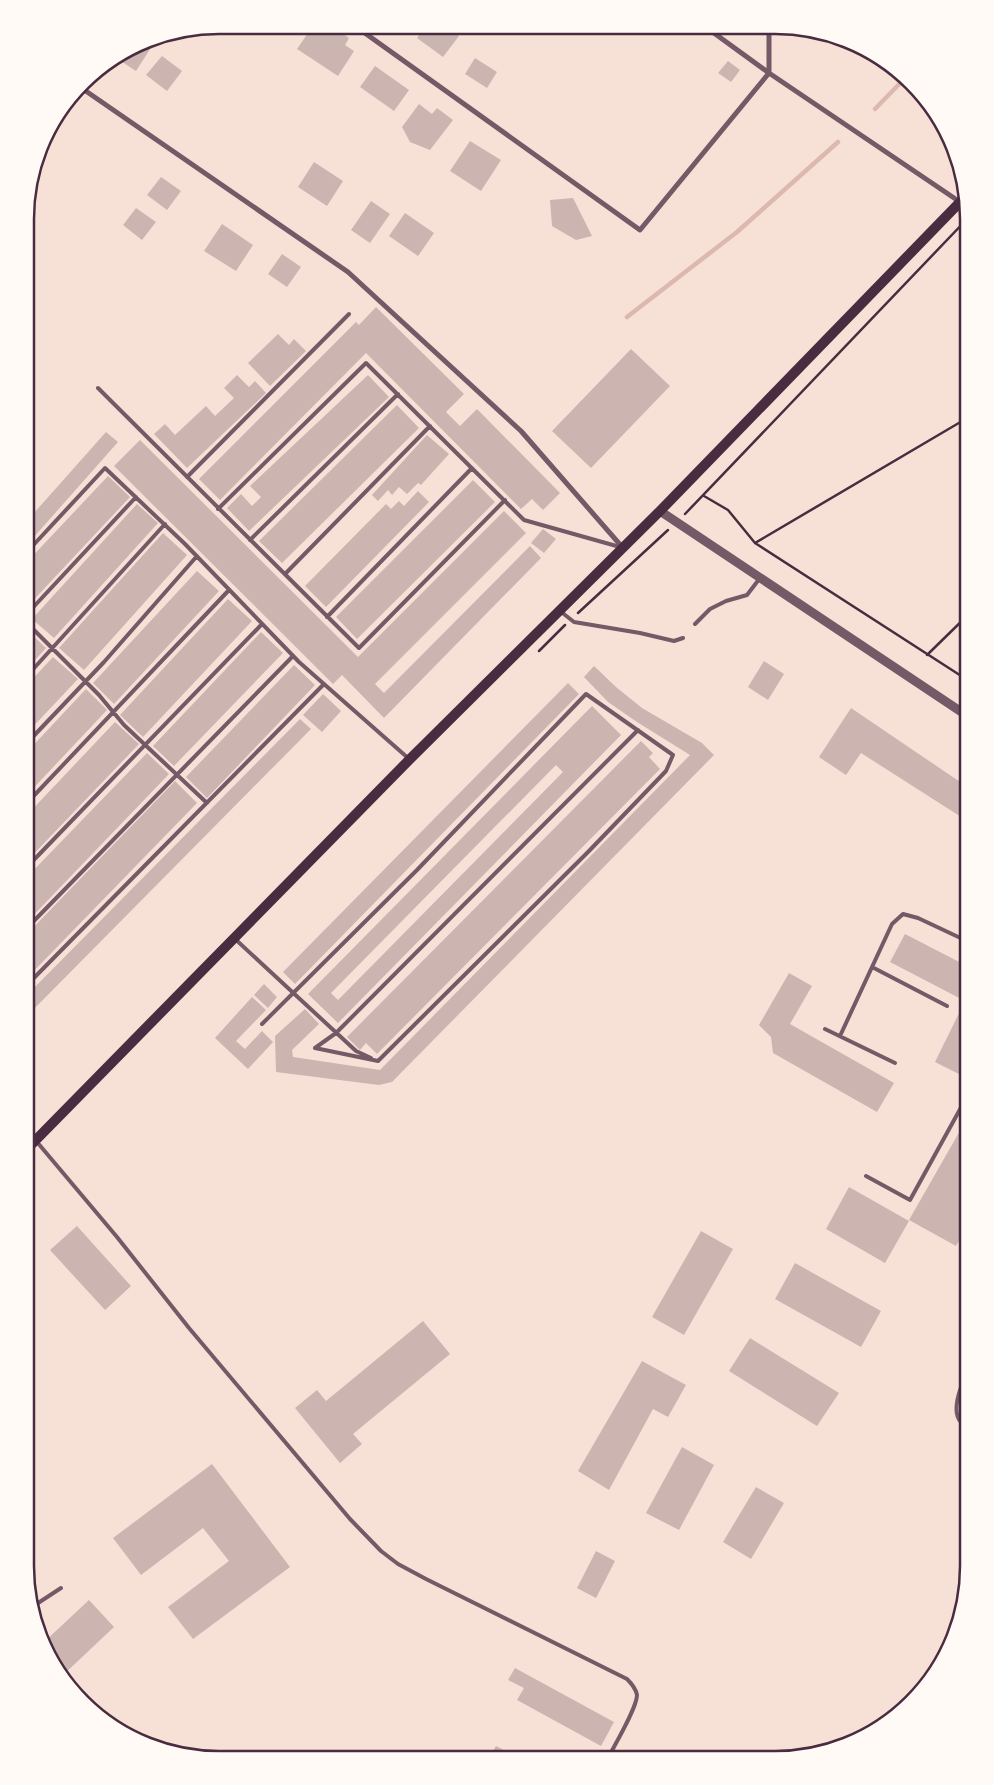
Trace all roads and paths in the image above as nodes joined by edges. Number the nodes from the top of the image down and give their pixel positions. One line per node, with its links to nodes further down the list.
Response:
1 (366, 34): 4 (street)
2 (715, 34): 4 (street)
3 (769, 34): 4 (street)
4 (769, 73): 6 (street)
5 (86, 91): 26 (street)
6 (959, 197)
7 (960, 202): 20 (main road)
8 (960, 226): 17 (path)
9 (349, 314): 15 (lane)
10 (98, 388): 15 (lane)
11 (398, 394): 13 (lane); 19 (lane); 23 (lane)
12 (960, 422): 24 (path)
13 (430, 426): 14 (lane); 28 (lane)
14 (472, 468): 18 (lane); 33 (lane)
15 (187, 477): 19 (lane)
16 (136, 496): 22 (lane); 25 (lane); 31 (lane)
17 (704, 496): 21 (path); 24 (path)
18 (504, 500): 26 (lane); 33 (lane)
19 (218, 508): 23 (lane)
20 (660, 511): 21 (street); 26 (main road)
21 (676, 522): 29 (street); 34 (path)
22 (165, 524): 27 (lane); 40 (lane)
23 (250, 540): 28 (lane)
24 (755, 543): 41 (path)
25 (34, 544)
26 (623, 548): 32 (main road)
27 (197, 556): 30 (lane); 45 (lane)
28 (284, 574): 33 (lane)
29 (760, 578): 37 (lane); 47 (street)
30 (229, 590): 36 (lane); 48 (lane)
31 (34, 606)
32 (560, 611): 34 (lane); 52 (main road)
33 (327, 616)
34 (571, 620): 39 (lane)
35 (960, 623): 41 (path)
36 (262, 624): 42 (lane); 51 (lane)
37 (695, 624)
38 (34, 630): 40 (lane)
39 (683, 638)
40 (52, 648): 43 (lane); 45 (lane)
41 (927, 654): 44 (path)
42 (293, 656): 46 (lane); 53 (lane)
43 (34, 668)
44 (960, 675)
45 (86, 681): 48 (lane); 50 (lane)
46 (324, 684): 52 (lane); 55 (lane)
47 (960, 711)
48 (114, 712): 51 (lane); 54 (lane)
49 (638, 730): 62 (lane); 66 (lane); 68 (lane)
50 (34, 736)
51 (144, 744): 53 (lane); 56 (lane)
52 (410, 759): 58 (main road)
53 (177, 774): 55 (lane); 57 (lane)
54 (34, 796)
55 (207, 803): 61 (lane)
56 (34, 860)
57 (34, 921)
58 (234, 938): 62 (lane); 71 (main road)
59 (960, 938): 60 (lane)
60 (872, 967): 63 (lane); 67 (lane)
61 (34, 978)
62 (293, 993): 64 (lane); 66 (lane)
63 (947, 1006)
64 (262, 1024)
65 (825, 1030): 67 (lane)
66 (336, 1032): 68 (lane); 68 (lane)
67 (840, 1036): 69 (lane)
68 (378, 1061)
69 (895, 1063)
70 (960, 1109): 72 (lane)
71 (35, 1140): 77 (lane)
72 (866, 1176)
73 (960, 1392): 74 (lane)
74 (960, 1420)
75 (61, 1588): 76 (lane)
76 (37, 1603)
77 (612, 1751)

